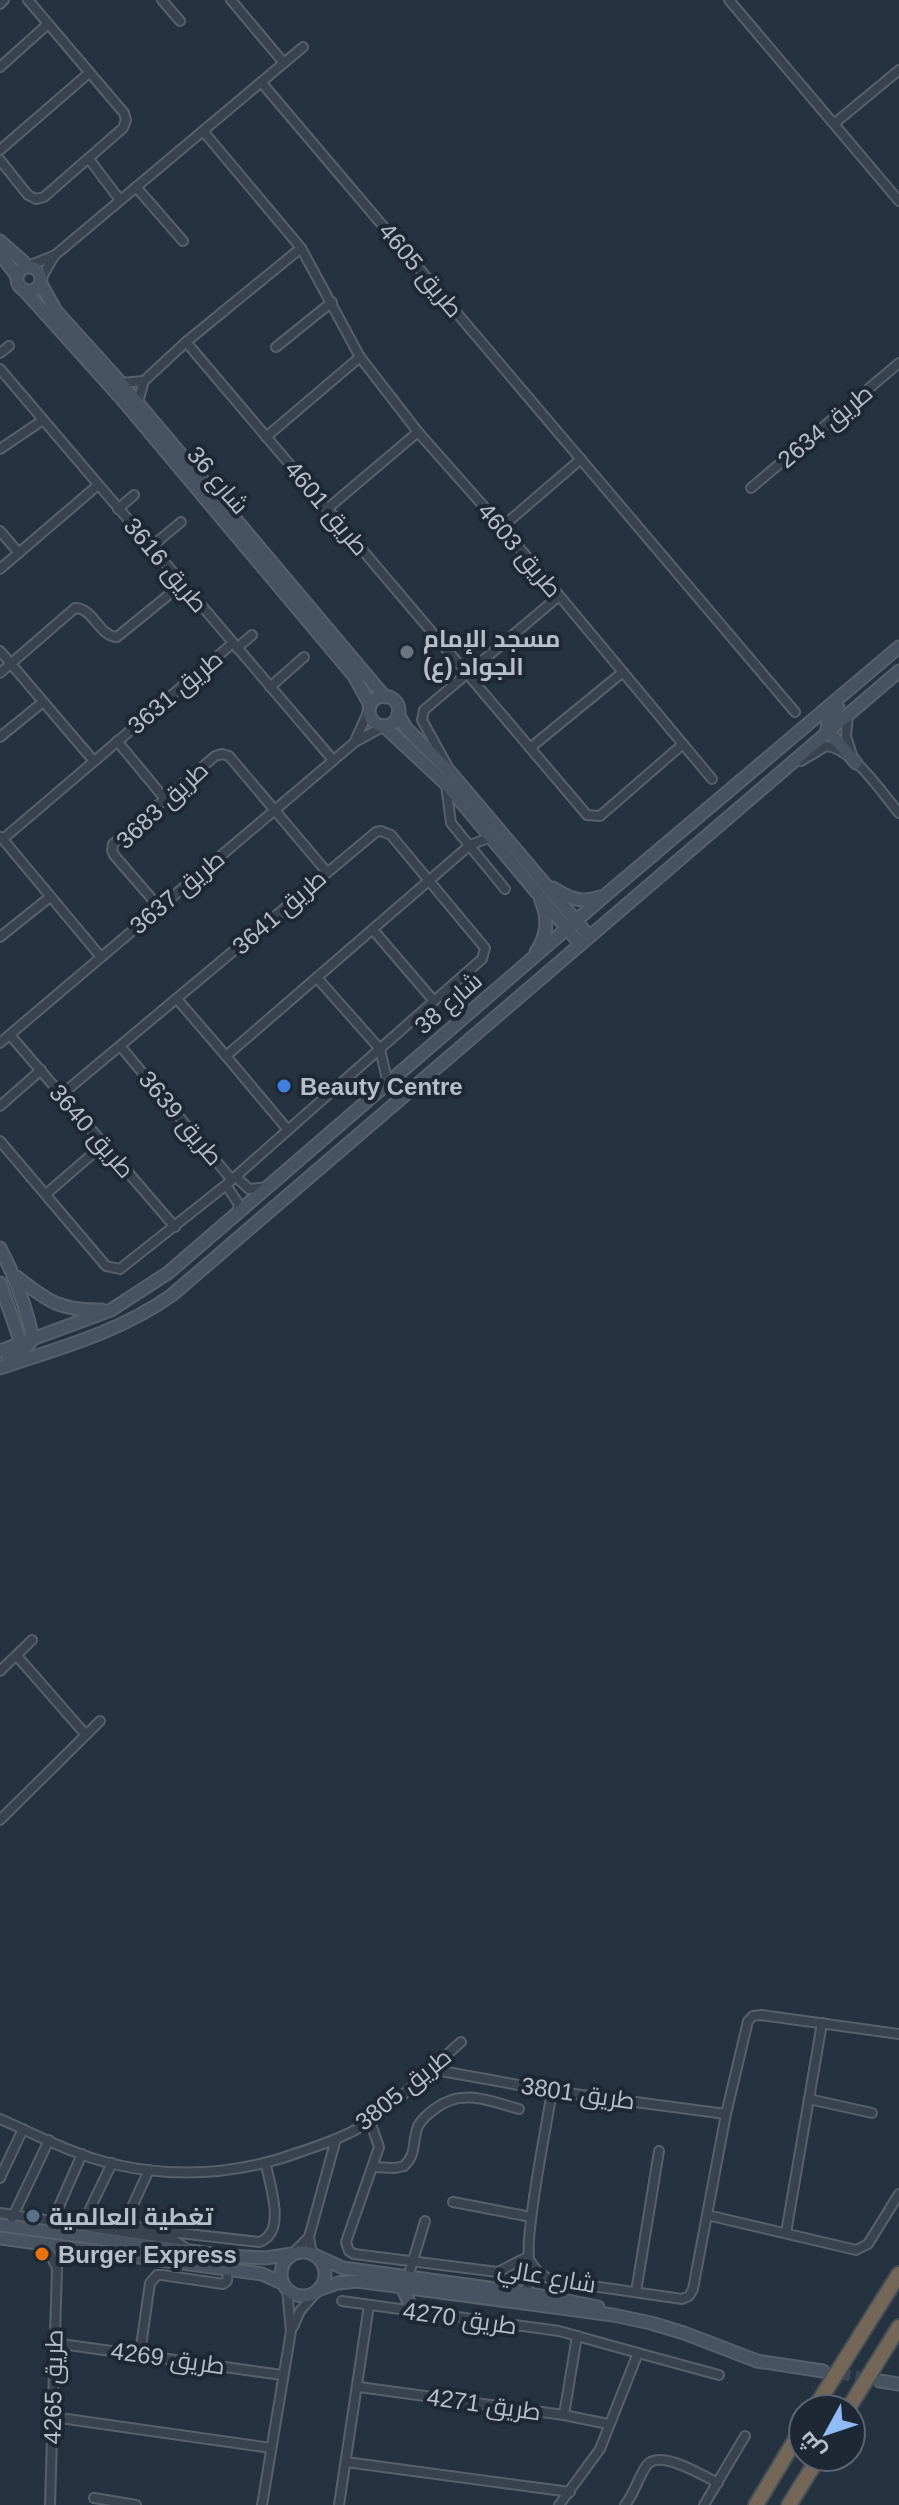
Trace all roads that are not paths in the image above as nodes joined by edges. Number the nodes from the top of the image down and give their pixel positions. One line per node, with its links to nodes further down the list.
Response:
1 (28, 0): 6 (street)
2 (162, 0): 5 (street)
3 (231, 0): 8 (street)
4 (729, 0): 13 (street)
5 (180, 21)
6 (48, 24): 9 (street); 11 (street)
7 (303, 47): 8 (street)
8 (284, 63): 12 (street)
9 (0, 67)
10 (899, 70): 13 (street)
11 (89, 73): 15 (street); 16 (street)
12 (261, 82): 14 (street); 45 (street, طريق 4605)
13 (835, 123): 20 (street)
14 (203, 131): 18 (street); 23 (street, طريق 4603)
15 (0, 150)
16 (89, 159): 17 (street); 19 (street)
17 (0, 160)
18 (136, 187): 19 (street); 22 (street)
19 (120, 200): 25 (street)
20 (899, 201)
21 (0, 241): 26 (street)
22 (183, 241)
23 (301, 248): 30 (street, طريق 4603); 31 (street)
24 (0, 254): 27 (street)
25 (54, 256): 26 (street); 28 (street)
26 (28, 266): 27 (street); 28 (street)
27 (17, 276): 29 (street)
28 (41, 281): 29 (street); 39 (street, شارع 36)
29 (23, 289): 73 (street, شارع 36)
30 (332, 302): 33 (street); 35 (street, طريق 4603)
31 (186, 342): 38 (street); 43 (street, طريق 4601)
32 (9, 346): 34 (street)
33 (276, 347)
34 (0, 353)
35 (360, 357): 42 (street, طريق 4603); 43 (street)
36 (899, 363): 47 (street, طريق 2634)
37 (0, 369): 41 (street, طريق 3616)
38 (144, 381): 39 (street); 40 (street)
39 (121, 383): 40 (street, شارع 36)
40 (138, 402): 71 (street, شارع 36)
41 (43, 420): 44 (street); 46 (street, طريق 3616)
42 (418, 432): 50 (street); 52 (street, طريق 4603)
43 (266, 437): 50 (street, طريق 4601)
44 (0, 449)
45 (581, 459): 52 (street); 74 (street, طريق 4605)
46 (98, 485): 49 (street, طريق 3616); 55 (street)
47 (751, 488)
48 (134, 495): 49 (street)
49 (118, 509): 54 (street, طريق 3616)
50 (327, 509): 69 (street, طريق 4601)
51 (181, 522): 54 (street)
52 (502, 527): 58 (street, طريق 4603)
53 (0, 531): 55 (street)
54 (151, 547): 57 (street, طريق 3616)
55 (19, 553): 56 (street)
56 (0, 569)
57 (182, 584): 60 (street, طريق 3616); 65 (street)
58 (559, 596): 67 (street, طريق 4603); 69 (street)
59 (252, 635): 60 (street, طريق 3631)
60 (235, 646): 70 (street, طريق 3616); 80 (street, طريق 3631)
61 (899, 647): 63 (street, شارع 38)
62 (0, 651): 65 (street)
63 (888, 656): 78 (street); 100 (street, شارع 38)
64 (304, 657): 70 (street)
65 (11, 664): 68 (street); 72 (street)
66 (899, 671): 76 (street, شارع 38)
67 (623, 672): 82 (street, طريق 4603); 83 (street)
68 (0, 673)
69 (468, 673): 83 (street, طريق 4601); 87 (street)
70 (270, 687): 85 (street, طريق 3616)
71 (385, 697): 73 (street); 75 (street)
72 (43, 702): 79 (street); 84 (street)
73 (370, 708): 77 (street); 81 (street, طريق 3637)
74 (795, 712)
75 (398, 714): 77 (street); 87 (street)
76 (848, 714): 78 (street, شارع 38); 86 (street)
77 (384, 726): 81 (street, طريق 3637); 87 (street)
78 (827, 730): 86 (street); 89 (street, شارع 38)
79 (0, 737)
80 (117, 741): 84 (street, طريق 3631); 90 (street, طريق 3631)
81 (355, 742): 85 (street, طريق 3637)
82 (683, 744): 83 (street, طريق 4601); 88 (street, طريق 4603)
83 (530, 748)
84 (93, 760): 94 (street, طريق 3631)
85 (333, 760): 91 (street, طريق 3637)
86 (856, 763): 89 (street); 92 (street)
87 (449, 778): 93 (street); 95 (street); 98 (street)
88 (712, 779)
89 (761, 789): 106 (street, شارع 38)
90 (165, 799): 91 (street, طريق 3683); 102 (street, طريق 3683)
91 (275, 811): 96 (street, طريق 3683); 102 (street, طريق 3637)
92 (899, 813)
93 (491, 837): 95 (street); 98 (street)
94 (1, 838): 101 (street)
95 (470, 845): 97 (street); 99 (street)
96 (326, 871): 97 (street, طريق 3641); 110 (street, طريق 3641)
97 (430, 881): 104 (street); 111 (street, طريق 3641)
98 (540, 886): 100 (street); 103 (street); 108 (street)
99 (505, 889)
100 (608, 893): 103 (street, شارع 38)
101 (50, 897): 105 (street); 107 (street)
102 (159, 907): 107 (street, طريق 3637)
103 (572, 925): 106 (street); 108 (street, شارع 38)
104 (374, 931): 109 (street); 111 (street)
105 (0, 937)
106 (584, 940): 136 (street, شارع 38)
107 (101, 957): 112 (street, طريق 3637)
108 (531, 961): 118 (street, شارع 38)
109 (318, 979): 115 (street); 116 (street)
110 (177, 999): 114 (street, طريق 3641); 116 (street)
111 (434, 1001): 115 (street)
112 (10, 1035): 113 (street, طريق 3637); 117 (street, طريق 3640)
113 (0, 1043)
114 (121, 1047): 119 (street, طريق 3641); 124 (street, طريق 3639)
115 (380, 1049): 118 (street); 121 (street)
116 (226, 1056): 121 (street)
117 (41, 1070): 119 (street, طريق 3640); 120 (street)
118 (388, 1084): 125 (street, شارع 38)
119 (61, 1095): 123 (street, طريق 3640)
120 (0, 1106)
121 (288, 1130): 124 (street)
122 (0, 1141): 126 (street, طريق 3639)
123 (104, 1144): 126 (street); 128 (street, طريق 3640)
124 (231, 1180): 125 (street); 127 (street); 128 (street, طريق 3639)
125 (272, 1185): 127 (street, شارع 38)
126 (46, 1194): 128 (street, طريق 3639)
127 (239, 1214): 132 (street, شارع 38)
128 (175, 1227)
129 (0, 1248): 130 (street)
130 (15, 1275): 132 (street); 133 (street)
131 (0, 1283): 134 (street)
132 (111, 1310): 133 (street, شارع 38)
133 (33, 1339): 134 (street)
134 (23, 1346): 135 (street); 136 (street); 137 (street)
135 (0, 1351)
136 (40, 1355): 137 (street, شارع 38)
137 (0, 1365)
138 (32, 1640): 139 (street)
139 (17, 1656): 140 (street); 142 (street)
140 (0, 1671)
141 (100, 1721): 142 (street)
142 (86, 1735): 143 (street)
143 (0, 1820)
144 (822, 2023): 145 (street); 149 (street); 152 (street)
145 (899, 2034)
146 (461, 2042): 147 (street, طريق 3805)
147 (430, 2069): 148 (street, طريق 3801); 154 (street, طريق 3805)
148 (552, 2091): 152 (street, طريق 3801); 171 (street)
149 (809, 2099): 151 (street); 178 (street)
150 (519, 2109): 162 (street)
151 (872, 2113)
152 (726, 2114): 169 (street)
153 (0, 2119): 155 (street, طريق 3805)
154 (370, 2121): 156 (street, طريق 3805); 162 (street)
155 (23, 2129): 157 (street, طريق 3805); 164 (street)
156 (336, 2139): 161 (street, طريق 3805); 179 (street)
157 (49, 2140): 159 (street, طريق 3805); 174 (street)
158 (659, 2151): 196 (street)
159 (82, 2154): 160 (street, طريق 3805); 172 (street)
160 (112, 2163): 163 (street, طريق 3805); 168 (street)
161 (266, 2165): 163 (street, طريق 3805); 170 (street)
162 (372, 2167): 187 (street)
163 (149, 2170): 170 (street)
164 (0, 2178)
165 (899, 2194): 178 (street)
166 (453, 2202): 171 (street)
167 (0, 2213): 174 (street)
168 (88, 2213): 175 (street); 176 (street)
169 (707, 2215): 178 (street); 196 (street)
170 (128, 2216): 177 (street)
171 (531, 2217): 186 (street)
172 (53, 2220): 174 (street); 175 (street)
173 (425, 2221): 187 (street)
174 (7, 2222): 183 (street)
175 (79, 2224): 176 (street)
176 (93, 2226): 177 (street)
177 (129, 2232): 183 (street)
178 (786, 2233)
179 (309, 2237): 184 (street); 185 (street)
180 (0, 2238): 181 (street)
181 (45, 2244): 182 (street); 189 (street)
182 (72, 2248): 189 (street); 190 (street)
183 (188, 2250): 184 (street)
184 (292, 2254): 185 (street); 193 (street)
185 (312, 2254): 192 (street, شارع عالي); 195 (street)
186 (527, 2257): 187 (street); 188 (street); 196 (street)
187 (412, 2263): 192 (street)
188 (527, 2267): 194 (street); 197 (street)
189 (57, 2268): 205 (street, طريق 4265)
190 (228, 2270): 193 (street); 206 (street)
191 (899, 2274): 215 (highway)
192 (405, 2282): 194 (street, شارع عالي); 195 (street, شارع عالي); 199 (street, شارع عالي); 201 (street)
193 (284, 2286): 195 (street); 203 (street)
194 (501, 2289): 197 (street, شارع عالي)
195 (318, 2290): 203 (street)
196 (636, 2292)
197 (525, 2293): 199 (street); 208 (street, شارع عالي)
198 (342, 2301): 200 (street, طريق 4270)
199 (515, 2302): 208 (street, شارع عالي)
200 (369, 2305): 201 (street, طريق 4270); 214 (street)
201 (413, 2311): 204 (street, طريق 4270)
202 (899, 2327): 216 (highway)
203 (291, 2331): 210 (street)
204 (577, 2336): 207 (street, طريق 4270); 217 (street)
205 (54, 2343): 206 (street, طريق 4269); 218 (street, طريق 4265)
206 (140, 2353): 210 (street, طريق 4269)
207 (638, 2353): 211 (street); 219 (street)
208 (770, 2362): 209 (street, شارع عالي)
209 (823, 2371)
210 (282, 2375): 221 (street)
211 (719, 2375)
212 (880, 2381): 213 (street)
213 (899, 2384)
214 (359, 2387): 217 (street, طريق 4271); 223 (street)
215 (824, 2393)
216 (858, 2393)
217 (564, 2415): 219 (street, طريق 4271)
218 (53, 2417): 221 (street); 228 (street, طريق 4265)
219 (608, 2424): 226 (street)
220 (745, 2436): 225 (street)
221 (271, 2448): 230 (street)
222 (787, 2454): 235 (highway)
223 (346, 2462): 226 (street); 231 (street)
224 (809, 2473): 236 (highway)
225 (718, 2483): 233 (street); 234 (street)
226 (570, 2492): 232 (street)
227 (94, 2498): 229 (street)
228 (50, 2505)
229 (135, 2505)
230 (262, 2505)
231 (339, 2505)
232 (559, 2505)
233 (625, 2505)
234 (704, 2505)
235 (756, 2505)
236 (789, 2505)

